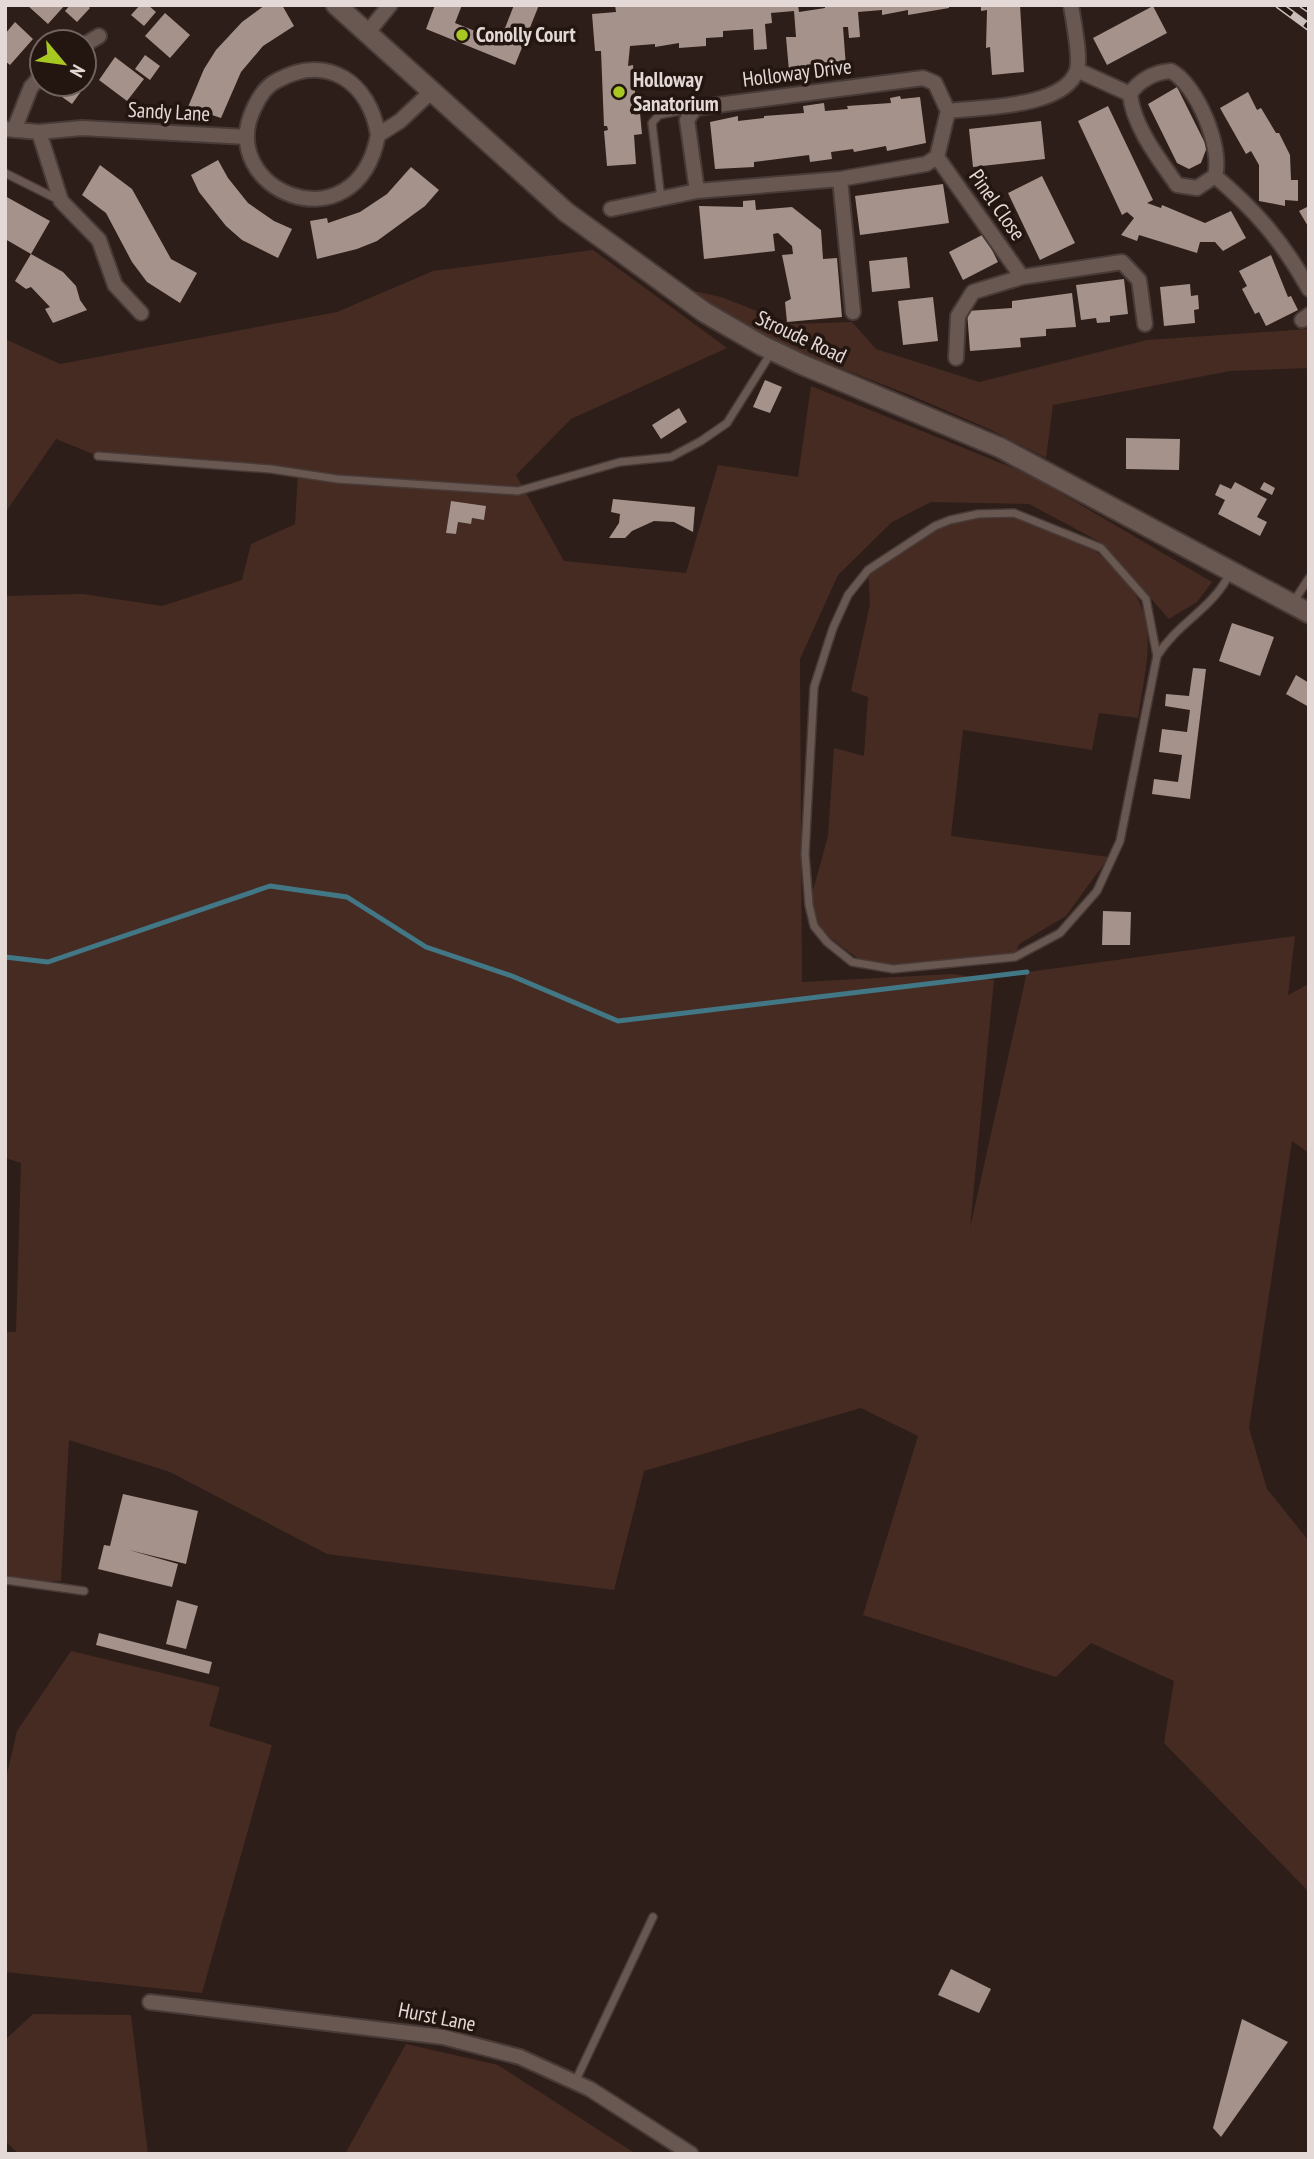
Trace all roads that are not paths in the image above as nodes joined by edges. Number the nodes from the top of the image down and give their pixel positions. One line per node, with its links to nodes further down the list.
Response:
1 (336, 5): 4 (street, Stroude Road)
2 (390, 5): 4 (street)
3 (1072, 5): 5 (street)
4 (368, 33): 6 (street, Stroude Road)
5 (1077, 70): 8 (street); 10 (street)
6 (433, 90): 13 (street); 28 (street, Stroude Road)
7 (28, 93): 11 (street)
8 (1130, 93): 17 (street); 17 (street)
9 (695, 108): 10 (street, Holloway Drive); 19 (street); 20 (lane)
10 (948, 111): 15 (street)
11 (10, 130): 12 (street, Sandy Lane)
12 (39, 132): 14 (street, Sandy Lane); 21 (street)
13 (378, 135): 14 (street); 14 (street)
14 (247, 137)
15 (937, 157): 18 (street); 23 (street, Pinel Close)
16 (5, 173): 21 (lane)
17 (1215, 176): 24 (street)
18 (840, 179): 19 (street); 25 (street)
19 (697, 191): 20 (street)
20 (661, 199): 22 (street)
21 (61, 201): 26 (street)
22 (611, 209)
23 (1022, 277): 27 (street); 29 (street)
24 (1309, 289)
25 (853, 312)
26 (141, 313)
27 (1145, 324)
28 (772, 350): 30 (lane); 31 (street, Stroude Road)
29 (956, 358)
30 (98, 456)
31 (1230, 572): 33 (street, Stroude Road); 34 (lane)
32 (1309, 578): 33 (lane)
33 (1300, 609)
34 (1157, 656): 34 (lane)
35 (5, 1580): 36 (lane)
36 (84, 1591)
37 (653, 1917): 39 (lane)
38 (150, 2002): 39 (street, Hurst Lane)
39 (575, 2083): 40 (street, Hurst Lane)
40 (691, 2154)

